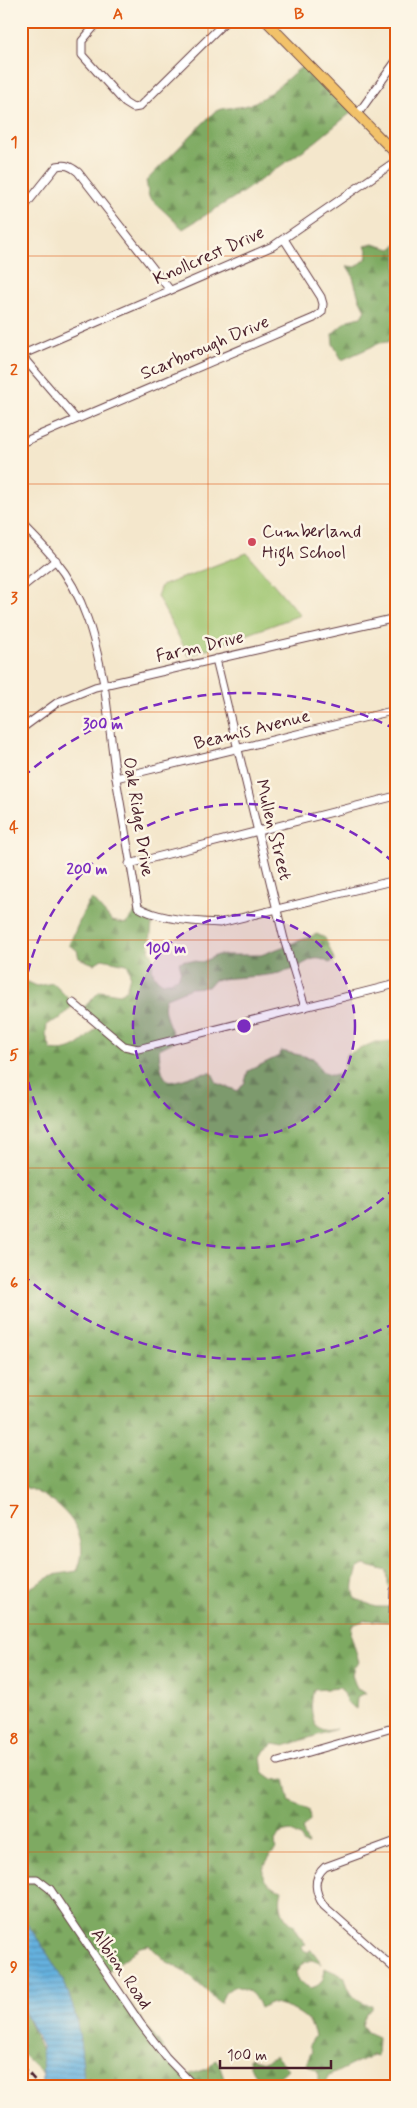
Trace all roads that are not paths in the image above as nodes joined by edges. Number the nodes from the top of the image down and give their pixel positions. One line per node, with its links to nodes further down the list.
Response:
1 (99, 21): 2 (street)
2 (226, 21)
3 (266, 21): 5 (main road)
4 (396, 61): 5 (street)
5 (357, 116): 6 (main road)
6 (396, 154)
7 (396, 162): 9 (street, Knollcrest Drive)
8 (21, 211): 10 (street)
9 (284, 239): 10 (street, Knollcrest Drive); 12 (street, Scarborough Drive)
10 (170, 290): 11 (street, Knollcrest Drive)
11 (21, 355): 12 (street)
12 (76, 419): 13 (street, Scarborough Drive)
13 (21, 443)
14 (21, 523): 15 (street, Oak Ridge Drive)
15 (56, 560): 16 (street); 19 (street, Oak Ridge Drive)
16 (21, 588)
17 (396, 618): 18 (street, Farm Drive)
18 (216, 659): 19 (street, Farm Drive); 22 (street, Mullen Street)
19 (104, 688): 21 (street, Farm Drive); 23 (street, Oak Ridge Drive)
20 (396, 710): 22 (street, Beamis Avenue)
21 (21, 729)
22 (237, 749): 23 (street, Beamis Avenue); 25 (street, Mullen Street)
23 (116, 778): 26 (street, Oak Ridge Drive)
24 (396, 796): 25 (street)
25 (259, 830): 26 (street); 28 (street, Mullen Street)
26 (129, 864): 28 (street, Oak Ridge Drive)
27 (396, 880): 28 (street)
28 (277, 909): 31 (street, Mullen Street)
29 (396, 984): 31 (street)
30 (73, 1003): 31 (street)
31 (305, 1008)
32 (394, 1590): 33 (street)
33 (396, 1641)
34 (396, 1728): 35 (street)
35 (278, 1761)
36 (396, 1841): 38 (street)
37 (21, 1879): 40 (street, Albion Road)
38 (396, 1970)
39 (396, 2084): 41 (street)
40 (196, 2087)
41 (391, 2087)

